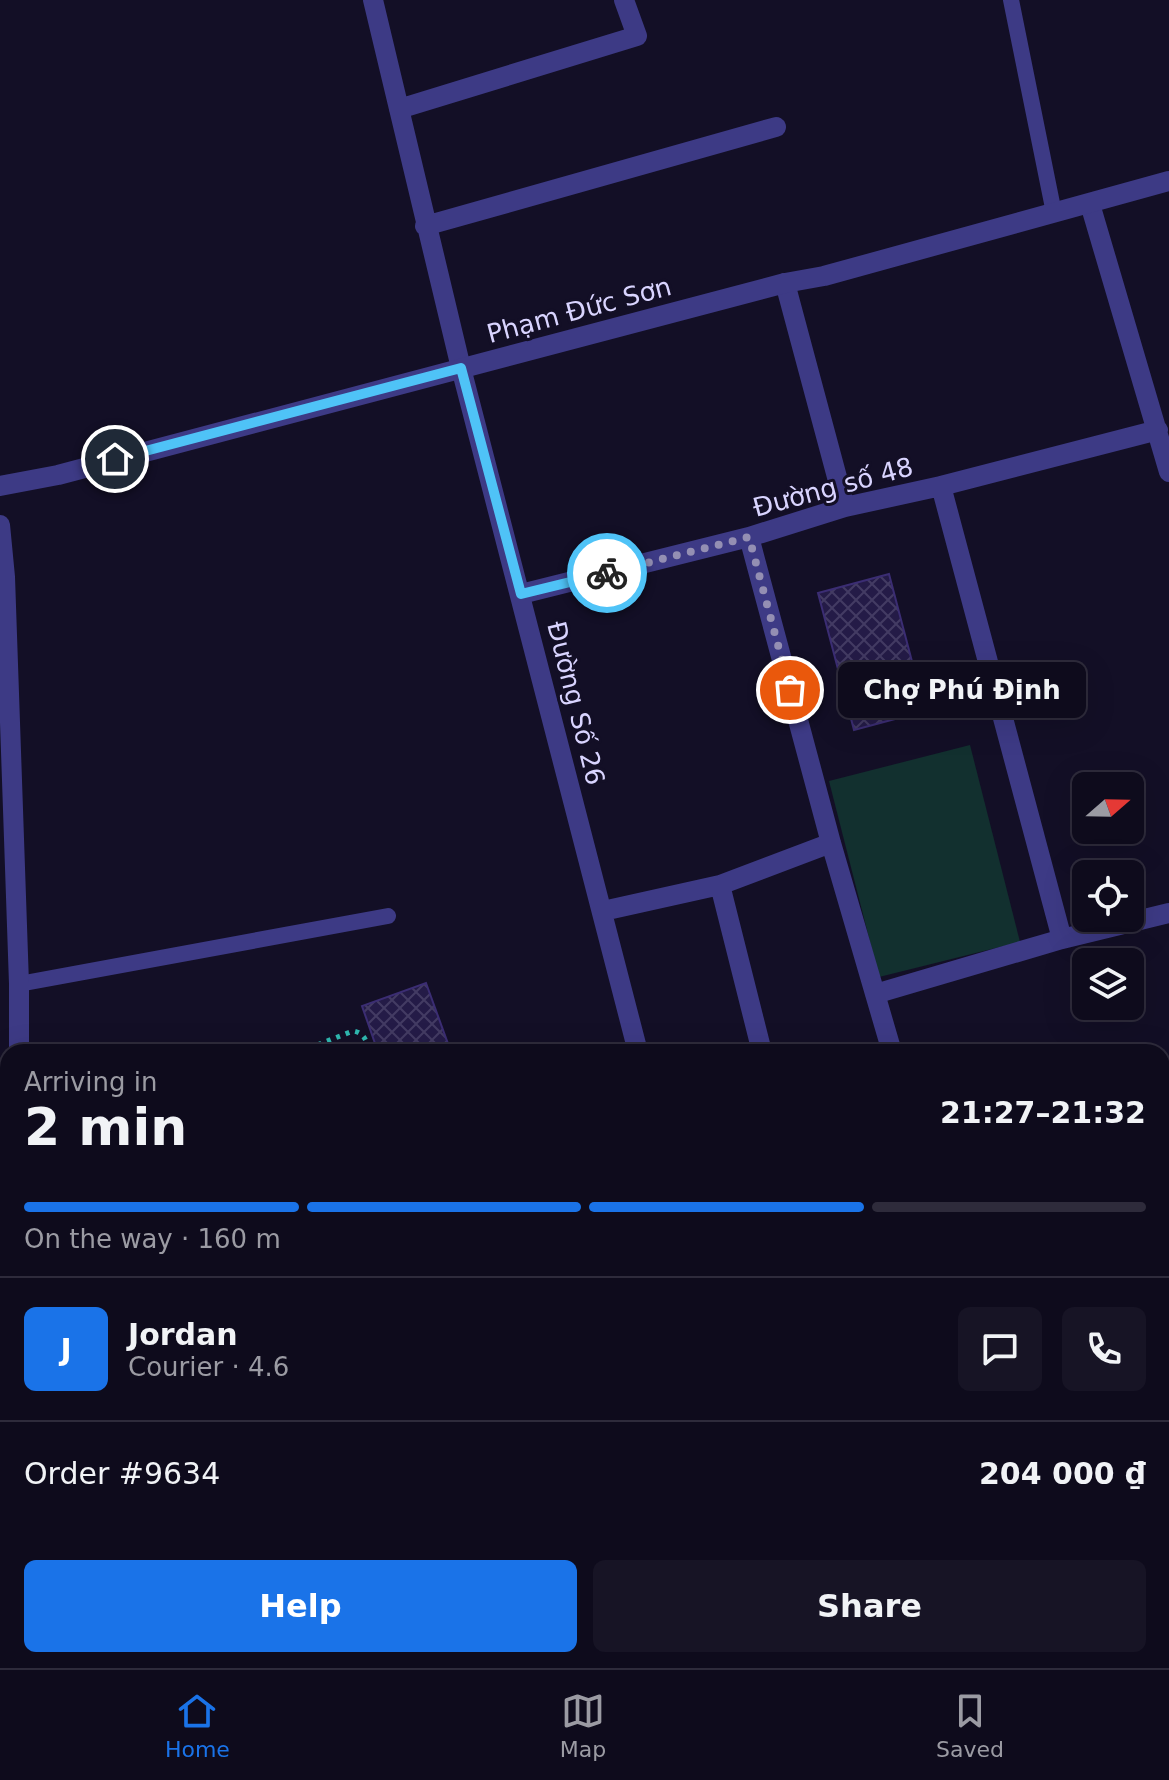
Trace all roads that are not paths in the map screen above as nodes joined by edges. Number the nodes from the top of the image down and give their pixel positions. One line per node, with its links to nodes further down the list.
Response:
1 (373, 0): 4 (street, Đường Số 26)
2 (624, 0): 4 (street)
3 (1011, 0): 8 (lane)
4 (399, 109): 9 (street, Đường Số 26)
5 (776, 127): 9 (street)
6 (1169, 181): 7 (street, Phạm Đức Sơn)
7 (1090, 204): 8 (street, Phạm Đức Sơn); 12 (street)
8 (1054, 213): 10 (street, Phạm Đức Sơn)
9 (425, 226): 11 (street, Đường Số 26)
10 (785, 283): 11 (street, Phạm Đức Sơn); 16 (street, Đường số 48)
11 (461, 368): 14 (street, Phạm Đức Sơn); 19 (street, Đường Số 26)
12 (1164, 429): 13 (street); 15 (street, Đường số 48)
13 (1169, 472)
14 (0, 486)
15 (941, 486): 16 (street, Đường số 48); 25 (street)
16 (845, 507): 18 (street, Đường số 48)
17 (0, 525): 26 (street)
18 (749, 537): 19 (street, Đường số 48); 20 (street)
19 (521, 594): 22 (street, Đường Số 26)
20 (831, 843): 21 (street); 27 (street)
21 (720, 885): 22 (street); 30 (street)
22 (603, 911): 29 (street, Đường Số 26)
23 (1169, 913): 25 (street)
24 (388, 916): 26 (lane)
25 (1062, 939): 27 (street)
26 (19, 984): 28 (street)
27 (875, 994): 31 (street)
28 (19, 1044)
29 (636, 1044)
30 (760, 1044)
31 (890, 1044)

